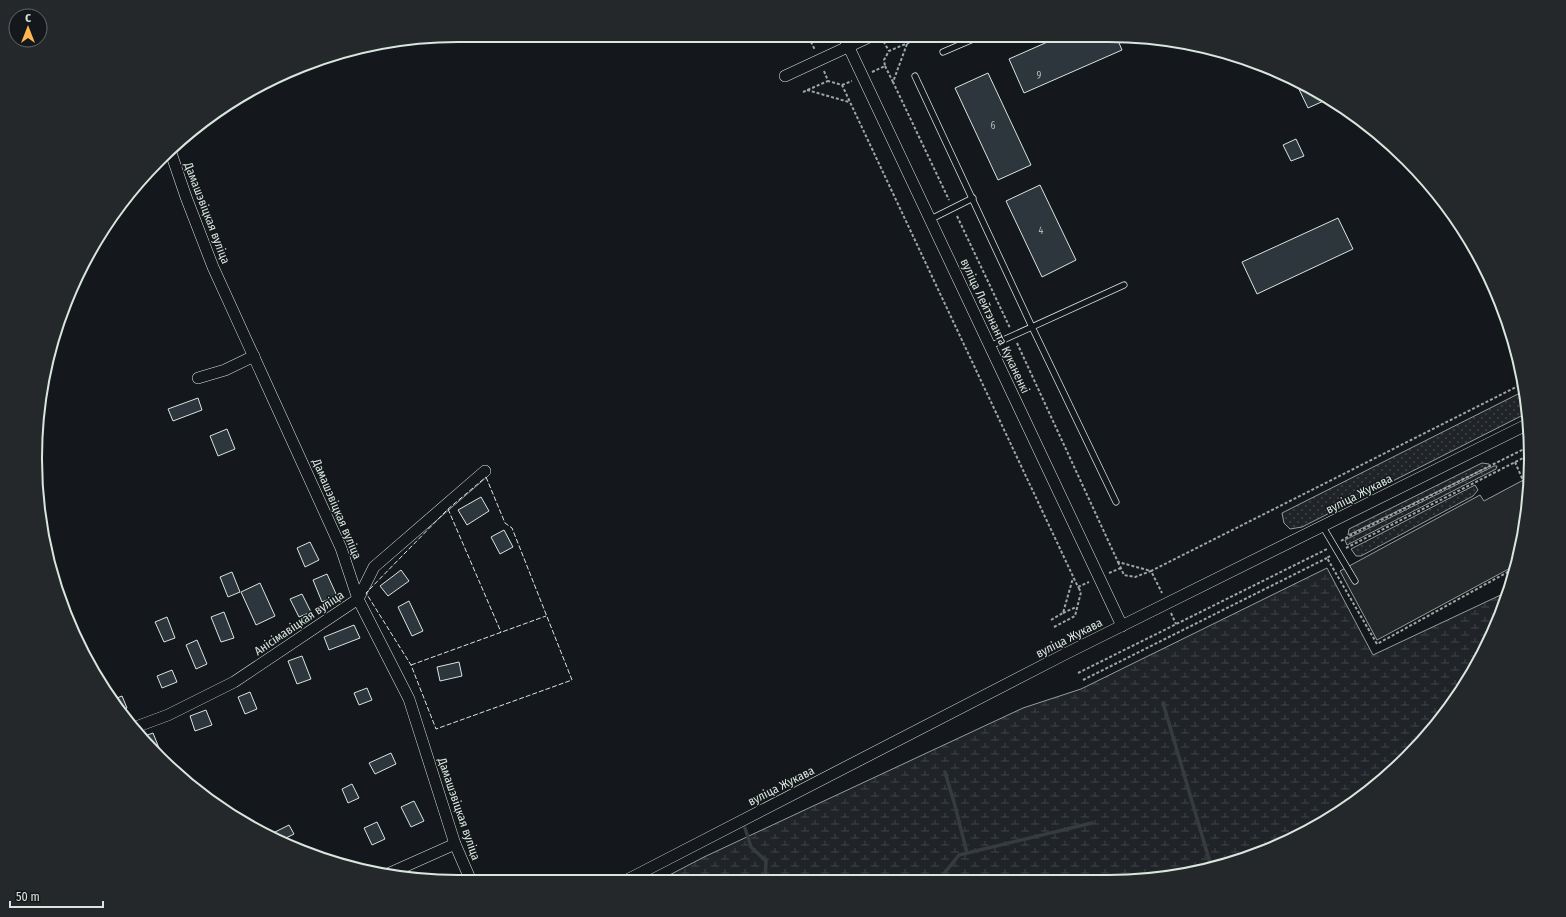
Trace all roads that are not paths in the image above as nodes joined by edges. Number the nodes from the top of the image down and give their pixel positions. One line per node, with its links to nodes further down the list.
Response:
1 (846, 42): 4 (street); 8 (street, вуліца Лейтэнанта Куканенкі)
2 (965, 42): 3 (lane)
3 (943, 52)
4 (785, 76)
5 (915, 76): 7 (lane)
6 (172, 156): 12 (street, Дамашэвіцкая вуліца)
7 (973, 198): 8 (lane); 10 (lane)
8 (931, 219): 11 (street, вуліца Лейтэнанта Куканенкі)
9 (1124, 285): 10 (lane)
10 (1032, 327): 11 (lane); 16 (lane)
11 (990, 346): 20 (street, вуліца Лейтэнанта Куканенкі)
12 (254, 356): 13 (street); 19 (street, Дамашэвіцкая вуліца)
13 (198, 378)
14 (1523, 427): 17 (street, вуліца Жукава)
15 (485, 471): 19 (street, Анісімавіцкая вуліца)
16 (1116, 502)
17 (1323, 527): 18 (lane); 20 (street, вуліца Жукава)
18 (1355, 581)
19 (358, 599): 21 (street, Анісімавіцкая вуліца); 22 (street, Дамашэвіцкая вуліца)
20 (1122, 626): 25 (street, вуліца Жукава)
21 (139, 726)
22 (455, 844): 23 (street); 24 (street, Дамашэвіцкая вуліца)
23 (397, 870)
24 (468, 875)
25 (637, 875)

